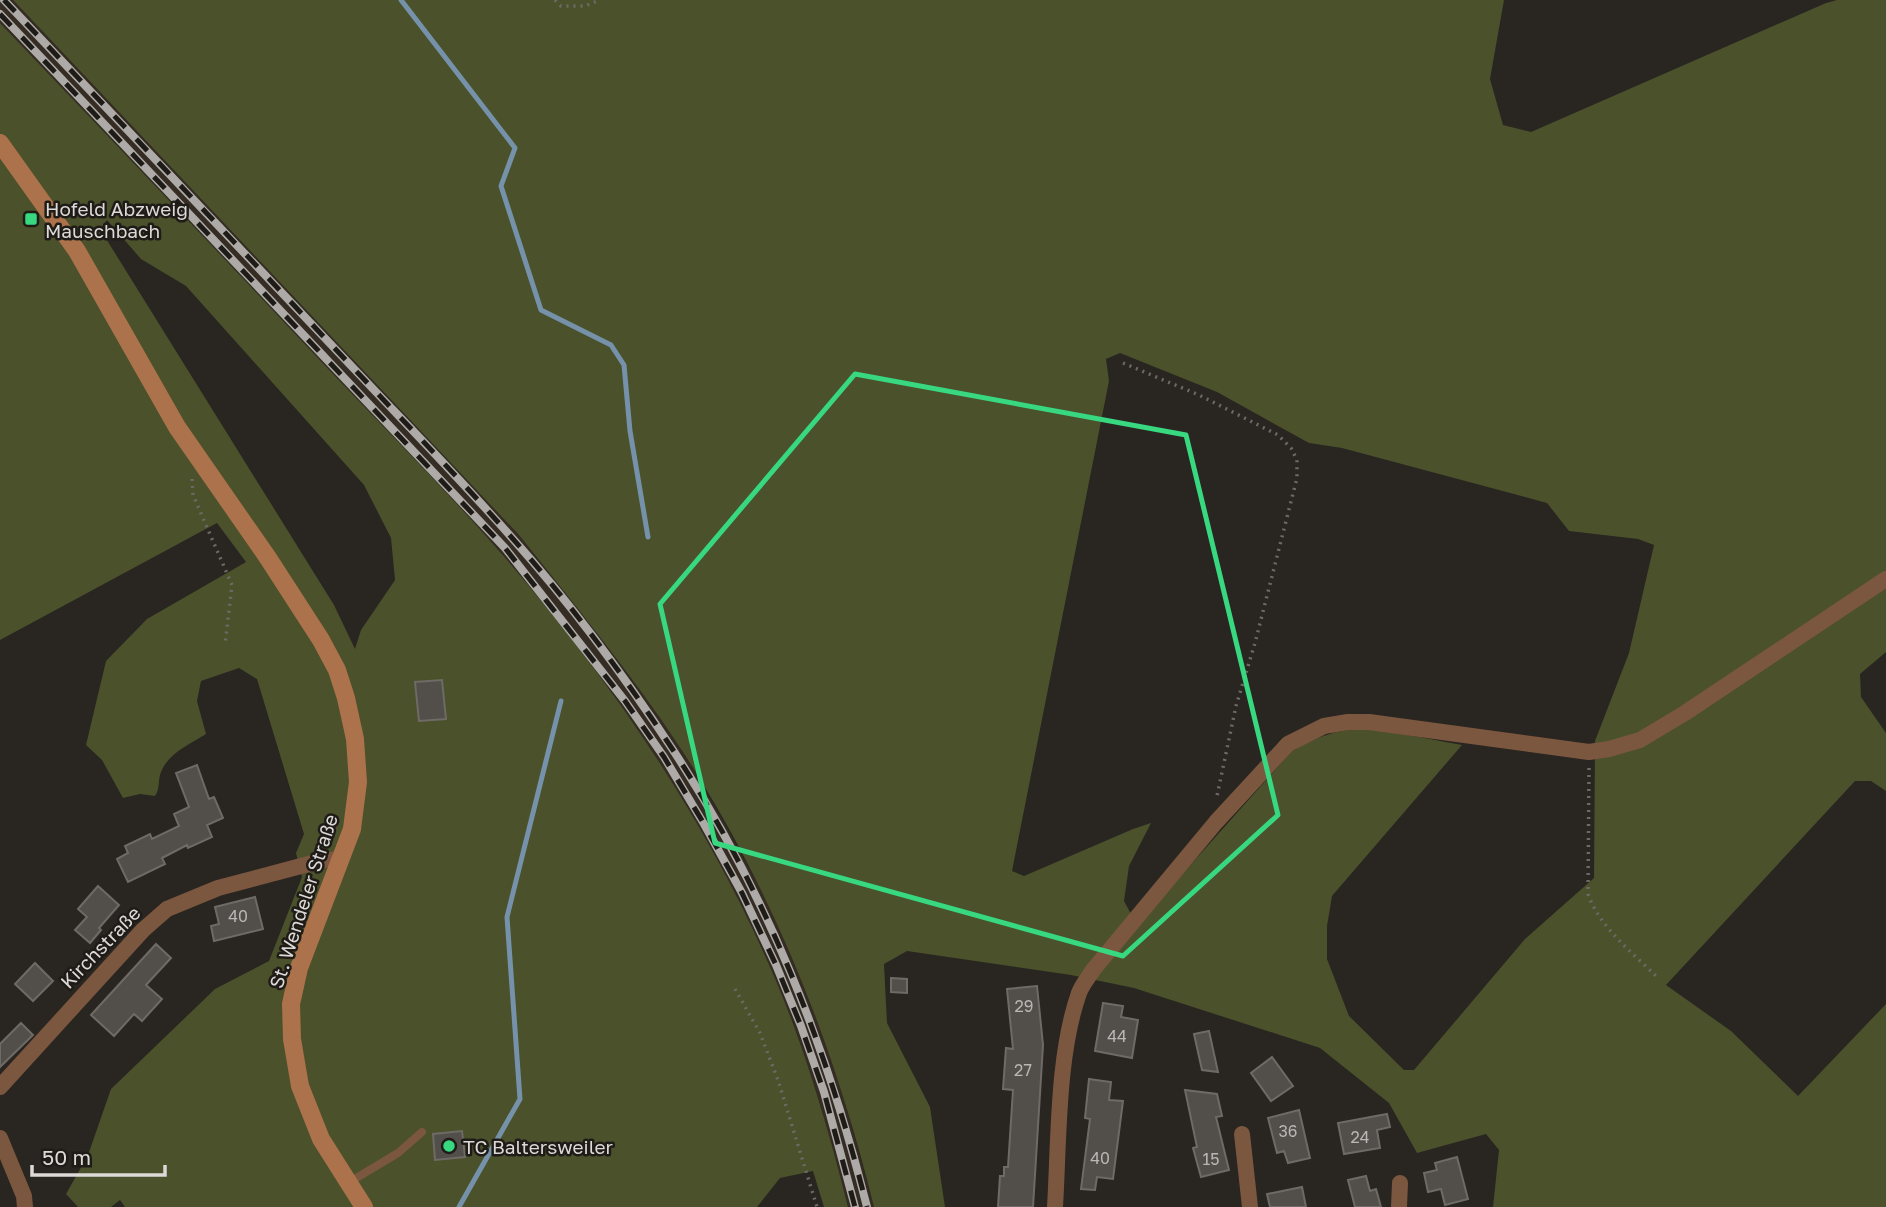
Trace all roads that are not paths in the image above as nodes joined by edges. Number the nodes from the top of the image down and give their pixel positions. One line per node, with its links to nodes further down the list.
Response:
1 (0, 143): 3 (main road, St. Wendeler Straße)
2 (1886, 579): 12 (street)
3 (340, 862): 4 (street, Kirchstraße); 8 (main road, St. Wendeler Straße)
4 (0, 1087)
5 (422, 1132): 8 (lane)
6 (1242, 1134): 13 (street)
7 (0, 1138): 10 (street)
8 (348, 1183): 11 (main road, St. Wendeler Straße)
9 (1400, 1183): 14 (street)
10 (25, 1207)
11 (363, 1207)
12 (1055, 1207)
13 (1250, 1207)
14 (1399, 1207)

